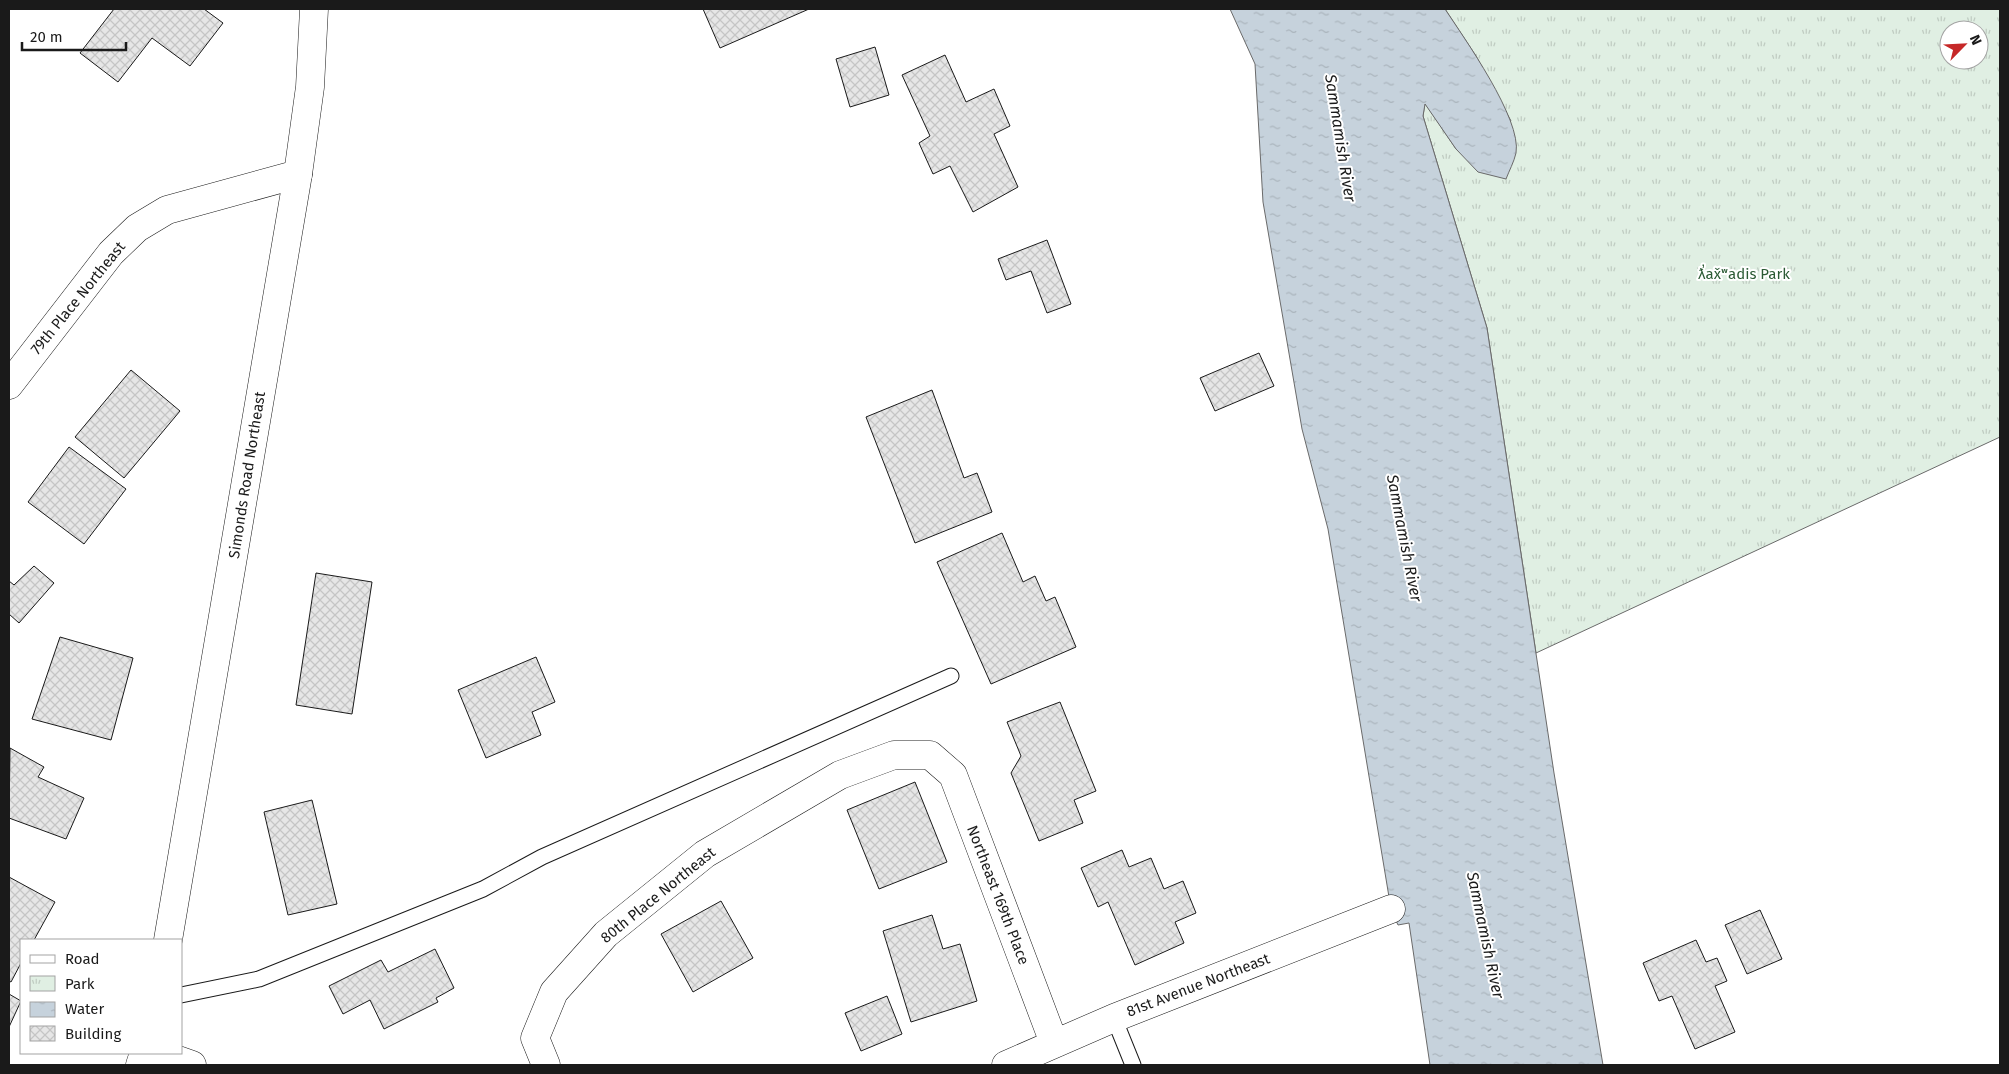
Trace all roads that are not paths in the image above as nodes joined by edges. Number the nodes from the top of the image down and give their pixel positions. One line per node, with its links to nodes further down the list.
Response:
1 (314, 9): 2 (street, Simonds Road Northeast)
2 (298, 174): 3 (street, 79th Place Northeast); 7 (street, Simonds Road Northeast)
3 (9, 386)
4 (951, 676): 8 (lane)
5 (930, 755): 10 (street, Northeast 169th Place); 13 (street, 80th Place Northeast)
6 (1392, 909): 9 (street, 81st Avenue Northeast)
7 (168, 939)
8 (182, 995)
9 (1114, 1018): 10 (street, 81st Avenue Northeast); 15 (lane)
10 (1054, 1043): 14 (street, 81st Avenue Northeast)
11 (161, 1054): 12 (street)
12 (192, 1065)
13 (546, 1065)
14 (1006, 1065)
15 (1134, 1065)

